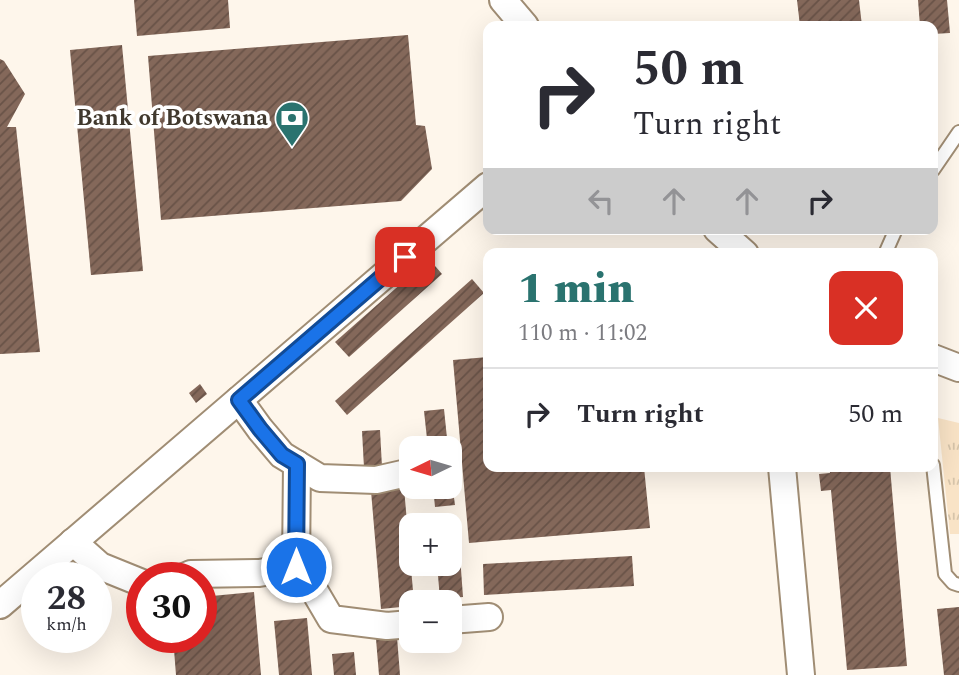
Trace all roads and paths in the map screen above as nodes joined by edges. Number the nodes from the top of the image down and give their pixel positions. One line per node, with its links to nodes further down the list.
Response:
1 (503, 0): 2 (street)
2 (521, 21)
3 (959, 132): 4 (lane)
4 (938, 163)
5 (483, 190): 10 (street)
6 (724, 235): 7 (street)
7 (738, 248)
8 (938, 360): 9 (street)
9 (959, 368)
10 (239, 400): 11 (street); 15 (street)
11 (297, 464): 14 (street); 16 (street)
12 (782, 472): 24 (street)
13 (934, 472): 19 (lane)
14 (399, 475)
15 (73, 542): 18 (street); 20 (street)
16 (296, 567): 17 (street); 23 (street)
17 (217, 574)
18 (126, 577)
19 (959, 585)
20 (0, 605)
21 (489, 617): 22 (street)
22 (462, 619)
23 (399, 625)
24 (801, 675)

